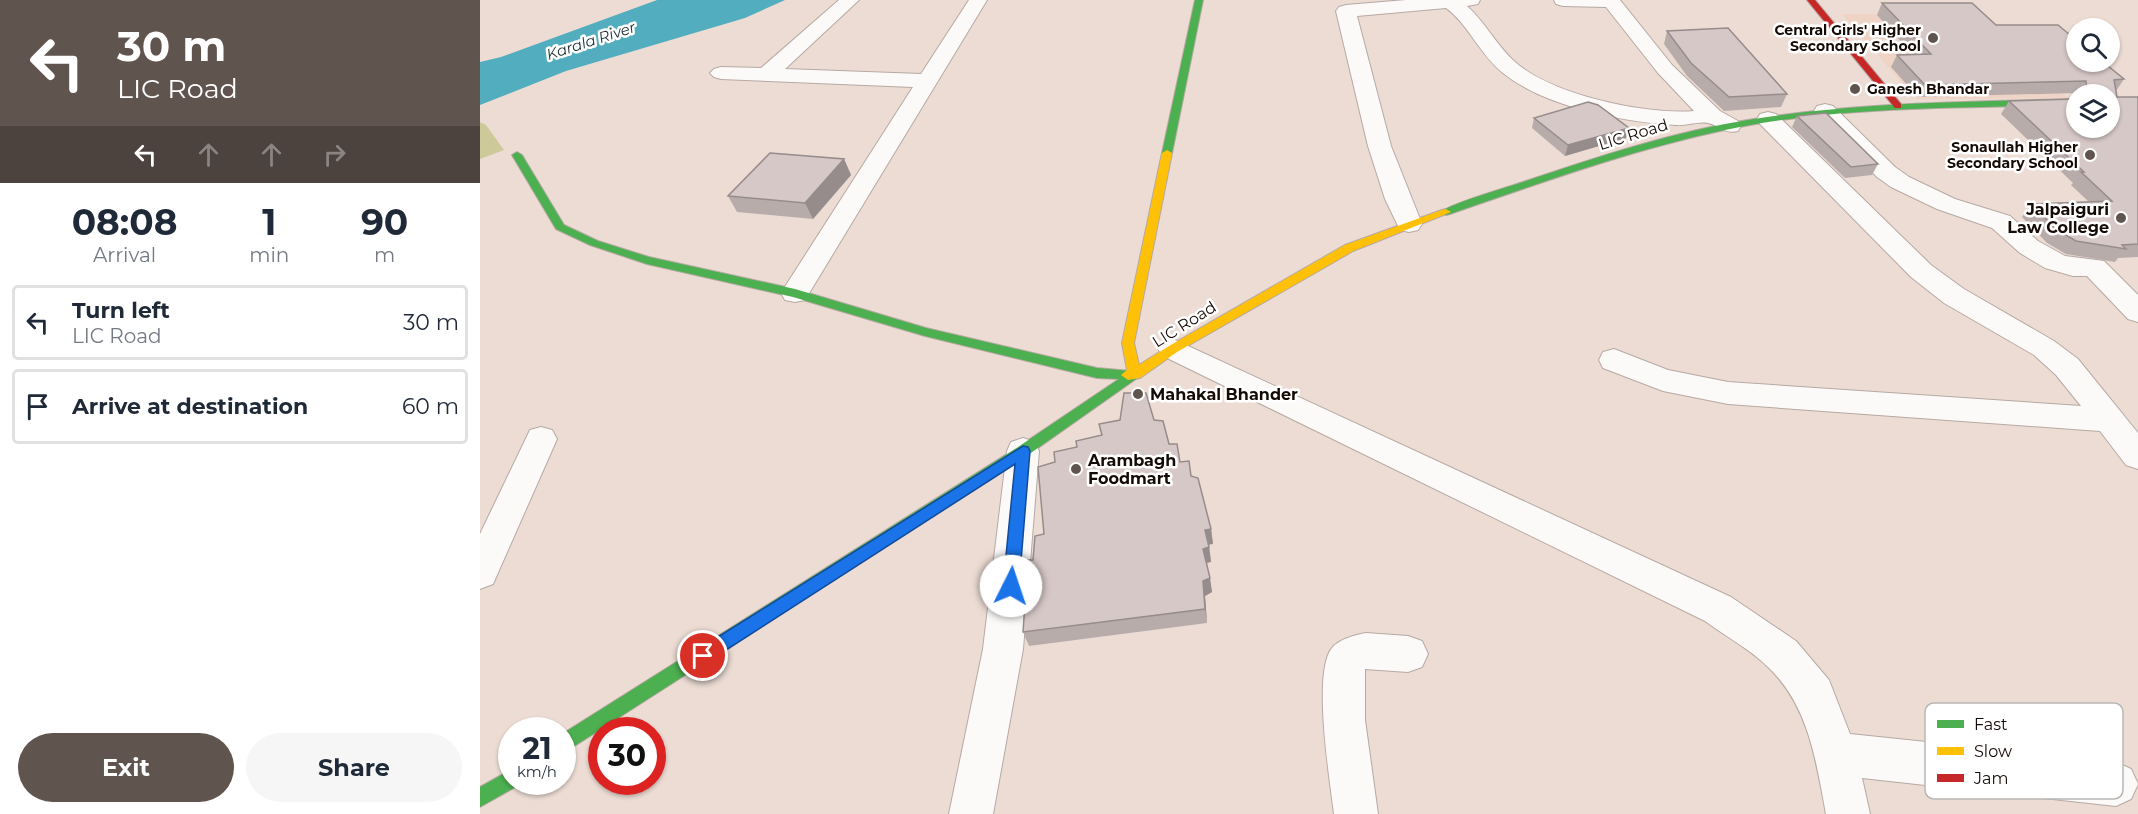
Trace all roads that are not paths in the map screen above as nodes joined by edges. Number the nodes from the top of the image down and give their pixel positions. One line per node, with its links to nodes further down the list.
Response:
1 (850, 0): 9 (street)
2 (978, 0): 10 (street)
3 (1199, 0): 23 (street)
4 (1563, 0): 7 (street)
5 (1811, 0): 11 (street)
6 (1456, 1): 16 (street); 18 (street)
7 (1611, 1): 16 (street)
8 (721, 73): 9 (street)
9 (766, 75): 10 (street)
10 (928, 81): 19 (street)
11 (1878, 83): 13 (street); 14 (street)
12 (2066, 102): 13 (street, LIC Road)
13 (1898, 106): 14 (street, LIC Road)
14 (1837, 110): 15 (street, LIC Road); 20 (street)
15 (1768, 119): 16 (street, LIC Road); 24 (street)
16 (1721, 121): 18 (street, LIC Road)
17 (516, 155): 19 (street)
18 (1410, 224): 21 (street, LIC Road)
19 (795, 293): 23 (street)
20 (2138, 312)
21 (1173, 349): 23 (street, LIC Road); 31 (street)
22 (1614, 360): 24 (street)
23 (1135, 375): 26 (street, LIC Road)
24 (2109, 420): 27 (street)
25 (541, 439): 28 (street)
26 (1023, 451): 30 (street, LIC Road); 33 (street)
27 (2138, 456)
28 (480, 573)
29 (1408, 654): 34 (street)
30 (576, 736)
31 (1836, 754): 32 (street); 35 (street)
32 (1925, 764)
33 (971, 814)
34 (1356, 814)
35 (1848, 814)

